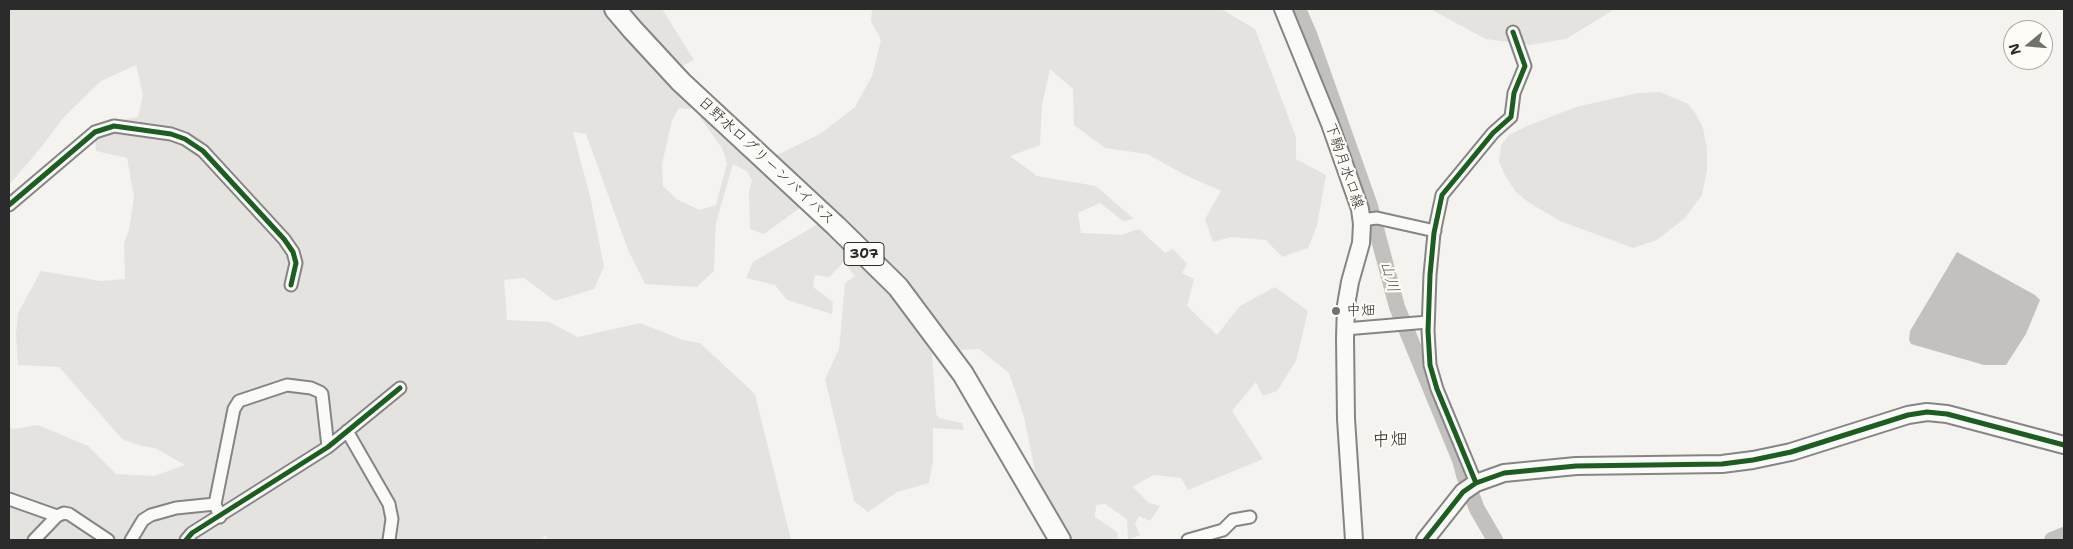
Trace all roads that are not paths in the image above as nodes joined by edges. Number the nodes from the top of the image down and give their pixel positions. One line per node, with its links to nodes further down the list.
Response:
1 (615, 9): 25 (highway, 日野水口グリーンバイパス / 307)
2 (1283, 9): 5 (street, 下駒月水口線)
3 (1513, 32): 6 (street)
4 (9, 204): 7 (street)
5 (1368, 219): 6 (street); 9 (street, 下駒月水口線)
6 (1435, 231): 8 (street)
7 (291, 285)
8 (1428, 322): 9 (street); 14 (street)
9 (1345, 329): 27 (street, 下駒月水口線)
10 (400, 388): 11 (street)
11 (347, 432): 13 (street); 24 (street)
12 (2064, 444): 14 (street)
13 (328, 447): 16 (street); 18 (street)
14 (1470, 487): 28 (street)
15 (9, 499): 17 (street)
16 (215, 504): 18 (street); 22 (street)
17 (57, 516): 20 (street); 21 (street)
18 (220, 517): 23 (street)
19 (1250, 517): 26 (street)
20 (34, 540)
21 (108, 540)
22 (131, 540)
23 (186, 540)
24 (389, 540)
25 (1060, 540)
26 (1188, 540)
27 (1354, 540)
28 (1425, 540)

